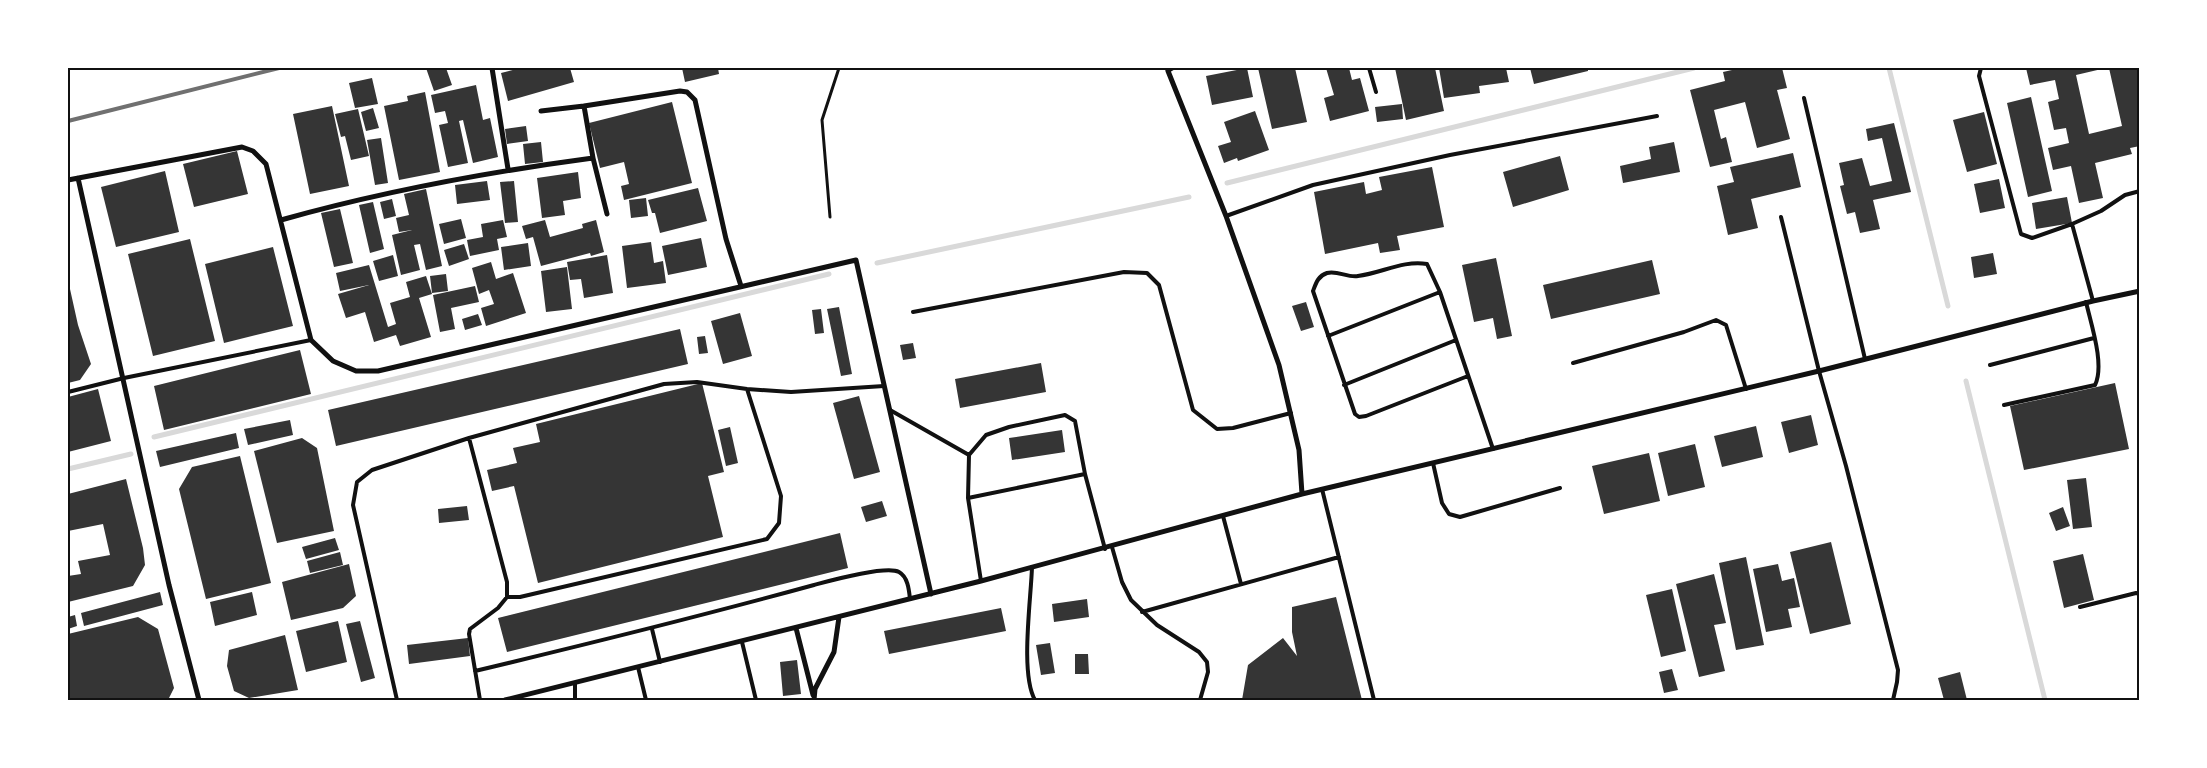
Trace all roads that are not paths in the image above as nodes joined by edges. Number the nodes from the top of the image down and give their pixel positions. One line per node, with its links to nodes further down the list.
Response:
1 (492, 68): 11 (street)
2 (1369, 68): 5 (lane)
3 (1981, 68): 19 (lane)
4 (1169, 69): 16 (street)
5 (1376, 92)
6 (1804, 98): 30 (lane)
7 (584, 106): 8 (street); 10 (street); 20 (street)
8 (541, 111)
9 (1657, 116): 16 (lane)
10 (593, 158): 11 (street); 15 (street)
11 (508, 169): 18 (street)
12 (78, 178): 13 (street); 18 (street); 35 (street)
13 (68, 180)
14 (2140, 191): 19 (lane)
15 (607, 214)
16 (1226, 216): 43 (street)
17 (1781, 217): 33 (lane)
18 (281, 220): 28 (street)
19 (2072, 224): 23 (lane)
20 (741, 286): 28 (street); 37 (street)
21 (2140, 291): 23 (street)
22 (1440, 292): 26 (lane); 26 (lane); 29 (lane)
23 (2093, 300): 24 (street)
24 (2086, 302): 27 (lane); 30 (street)
25 (913, 312): 43 (lane)
26 (1328, 336): 36 (lane)
27 (2094, 338): 32 (lane); 41 (lane)
28 (311, 340): 35 (lane)
29 (1456, 340): 34 (lane); 36 (lane)
30 (1865, 359): 33 (street)
31 (1572, 363): 39 (lane)
32 (1990, 365)
33 (1819, 372): 39 (street); 85 (lane)
34 (1468, 376): 36 (lane); 45 (lane)
35 (124, 378): 40 (lane); 75 (street)
36 (1344, 384)
37 (884, 386): 38 (lane); 42 (street)
38 (747, 389): 44 (lane); 62 (lane)
39 (1746, 389): 45 (street)
40 (68, 392)
41 (2004, 405)
42 (890, 410): 46 (lane); 60 (street)
43 (1290, 413): 51 (street)
44 (469, 438): 62 (lane); 76 (lane)
45 (1493, 449): 47 (street)
46 (969, 456): 48 (lane); 52 (lane)
47 (1433, 463): 49 (lane); 50 (street)
48 (1085, 474): 52 (lane); 55 (lane)
49 (1560, 488)
50 (1322, 490): 51 (street); 56 (lane)
51 (1302, 494): 53 (street)
52 (968, 498): 58 (lane)
53 (1223, 516): 54 (street); 59 (lane)
54 (1112, 547): 55 (street); 65 (lane)
55 (1105, 549): 57 (street)
56 (1339, 558): 59 (lane); 84 (lane)
57 (1032, 567): 58 (street); 82 (lane)
58 (981, 581): 60 (street)
59 (1241, 584): 65 (lane)
60 (930, 594): 63 (street)
61 (2140, 594): 64 (lane)
62 (507, 597): 72 (lane)
63 (910, 599): 66 (street); 68 (lane)
64 (2080, 607)
65 (1142, 612): 83 (lane)
66 (839, 617): 67 (street); 74 (street)
67 (796, 628): 69 (street); 74 (street)
68 (652, 629): 70 (lane); 72 (lane)
69 (742, 642): 70 (street); 81 (lane)
70 (660, 662): 71 (street)
71 (638, 667): 73 (street); 80 (lane)
72 (475, 671): 77 (lane)
73 (574, 683): 78 (street); 79 (lane)
74 (814, 699)
75 (200, 700)
76 (397, 700)
77 (480, 700)
78 (505, 700)
79 (575, 700)
80 (646, 700)
81 (756, 700)
82 (1035, 700)
83 (1200, 700)
84 (1374, 700)
85 (1892, 700)

